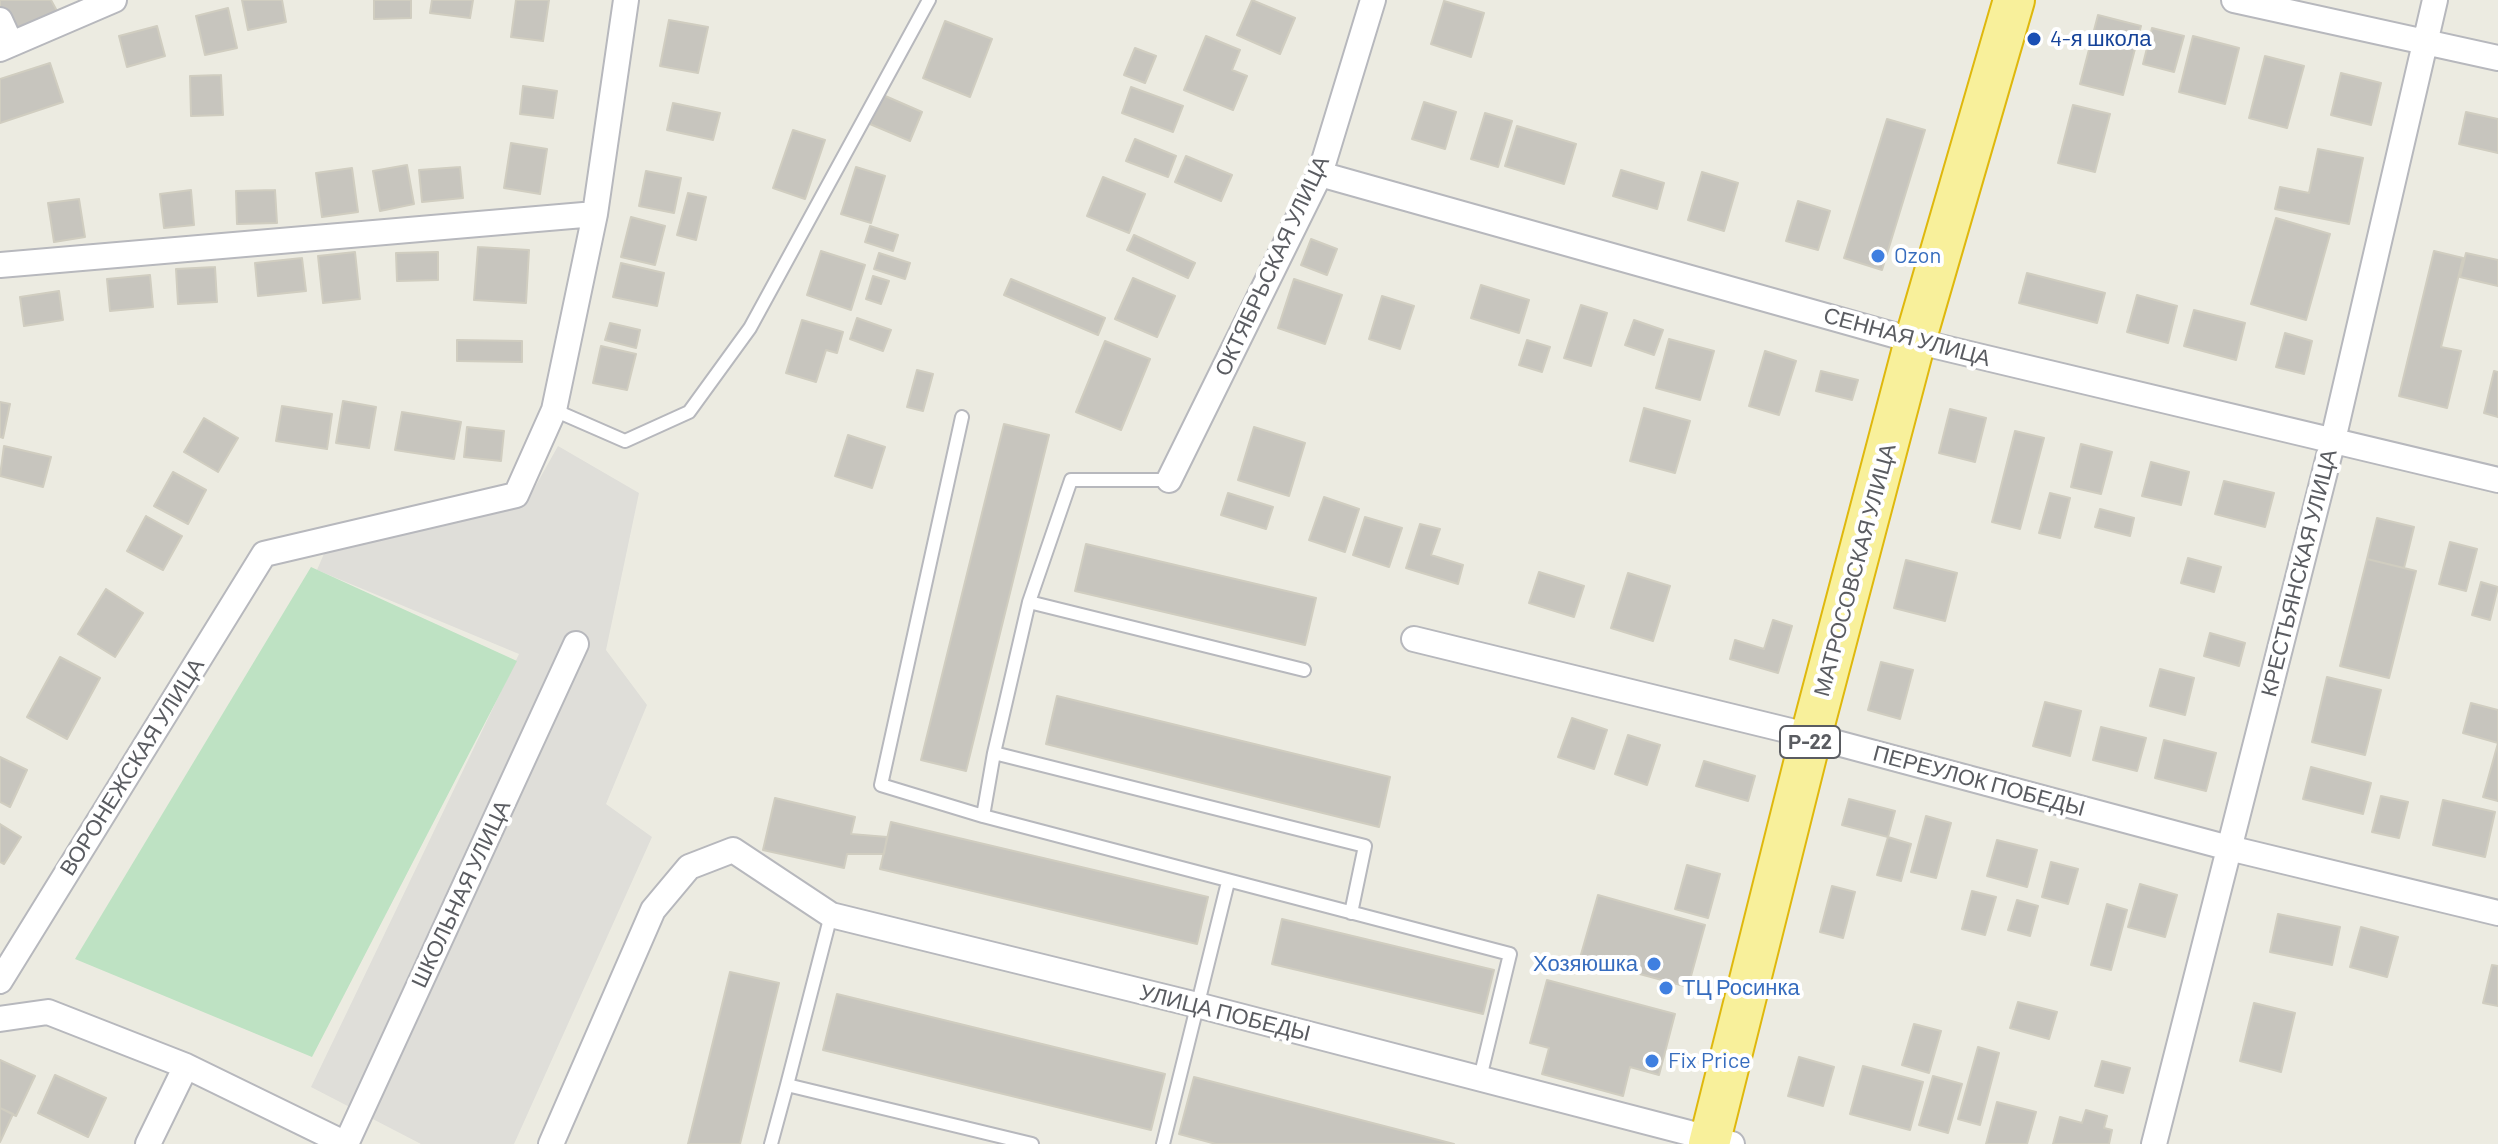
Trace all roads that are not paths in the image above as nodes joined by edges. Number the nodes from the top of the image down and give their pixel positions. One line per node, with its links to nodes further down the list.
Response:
1 (114, 0): 10 (street)
2 (626, 0): 13 (street)
3 (929, 0): 16 (lane)
4 (1373, 0): 12 (street, ОКТЯБРЬСКАЯ УЛИЦА)
5 (2014, 0): 15 (highway, МАТРОСОВСКАЯ УЛИЦА / Р-22)
6 (2234, 0): 9 (street)
7 (2435, 0): 9 (street, КРЕСТЬЯНСКАЯ УЛИЦА)
8 (0, 20): 10 (street)
9 (2425, 41): 11 (street); 18 (street, КРЕСТЬЯНСКАЯ УЛИЦА)
10 (6, 47)
11 (2498, 58)
12 (1320, 174): 15 (street, СЕННАЯ УЛИЦА); 19 (street, ОКТЯБРЬСКАЯ УЛИЦА)
13 (595, 214): 14 (street); 16 (street)
14 (0, 265)
15 (1915, 341): 18 (street, СЕННАЯ УЛИЦА); 25 (highway, МАТРОСОВСКАЯ УЛИЦА / Р-22)
16 (554, 410): 33 (street, ВОРОНЕЖСКАЯ УЛИЦА)
17 (962, 417): 27 (lane)
18 (2333, 440): 20 (street, СЕННАЯ УЛИЦА); 28 (street, КРЕСТЬЯНСКАЯ УЛИЦА)
19 (1169, 480): 21 (lane)
20 (2498, 480)
21 (1029, 602): 24 (lane); 26 (lane)
22 (1414, 639): 25 (street, ПЕРЕУЛОК ПОБЕДЫ)
23 (576, 644): 41 (street, ШКОЛЬНАЯ УЛИЦА)
24 (1304, 670)
25 (1811, 736): 28 (street, ПЕРЕУЛОК ПОБЕДЫ); 39 (highway, МАТРОСОВСКАЯ УЛИЦА / Р-22)
26 (994, 753): 27 (lane); 30 (lane)
27 (983, 816): 29 (lane)
28 (2229, 848): 31 (street, ПЕРЕУЛОК ПОБЕДЫ); 46 (street, КРЕСТЬЯНСКАЯ УЛИЦА)
29 (1228, 882): 30 (lane); 34 (lane)
30 (1351, 913): 37 (lane)
31 (2498, 913)
32 (831, 915): 34 (street, УЛИЦА ПОБЕДЫ); 38 (lane); 42 (street, УЛИЦА ПОБЕДЫ)
33 (0, 981)
34 (1197, 1005): 37 (street, УЛИЦА ПОБЕДЫ); 45 (lane)
35 (0, 1019): 36 (street)
36 (186, 1066): 40 (street); 41 (street)
37 (1480, 1078): 39 (street, УЛИЦА ПОБЕДЫ)
38 (787, 1085): 43 (lane); 44 (lane)
39 (1717, 1142)
40 (148, 1144)
41 (346, 1144)
42 (551, 1144)
43 (771, 1144)
44 (1032, 1144)
45 (1163, 1144)
46 (2154, 1144)

